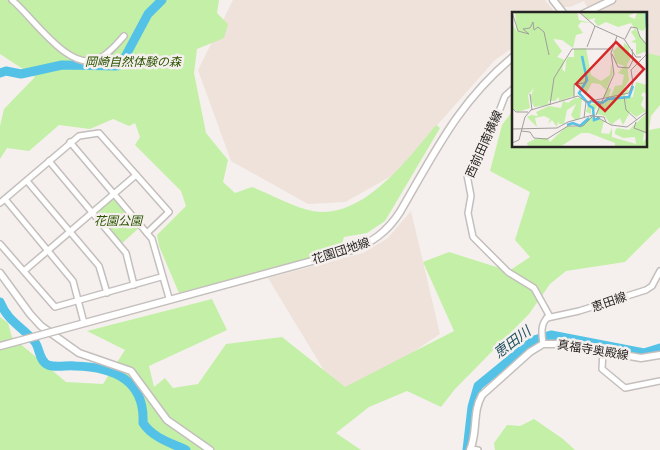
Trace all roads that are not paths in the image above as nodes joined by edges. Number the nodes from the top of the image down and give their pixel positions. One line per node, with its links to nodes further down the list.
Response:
1 (12, 0): 6 (street)
2 (553, 0): 4 (street)
3 (612, 0): 5 (street)
4 (562, 12)
5 (587, 12)
6 (124, 36)
7 (512, 58): 26 (street, 花園団地線)
8 (512, 90): 28 (street, 西前田南横線)
9 (70, 142): 10 (street); 11 (street); 13 (street)
10 (49, 161): 12 (street); 15 (street)
11 (136, 175): 13 (street); 17 (street)
12 (26, 181): 14 (street); 16 (street)
13 (114, 194): 15 (street); 17 (street)
14 (2, 201): 19 (street)
15 (92, 214): 16 (street); 24 (street)
16 (70, 232): 19 (street); 25 (street)
17 (146, 232): 23 (street)
18 (0, 244): 20 (street)
19 (48, 251): 20 (street); 27 (street)
20 (24, 271): 27 (street)
21 (660, 271): 28 (street, 恵田線)
22 (0, 273): 36 (street)
23 (162, 277): 24 (street); 26 (street)
24 (134, 285): 25 (street)
25 (107, 293): 27 (street)
26 (169, 298): 29 (street, 花園団地線)
27 (78, 301): 29 (street)
28 (547, 318): 30 (street)
29 (84, 323): 31 (street, 花園団地線, bridge)
30 (543, 343): 32 (street, 真福寺奥殿線); 35 (street, 真福寺奥殿線)
31 (0, 346)
32 (602, 351): 33 (street, 真福寺奥殿線); 34 (street)
33 (660, 355)
34 (660, 381)
35 (470, 449): 37 (street)
36 (210, 450)
37 (478, 450)

